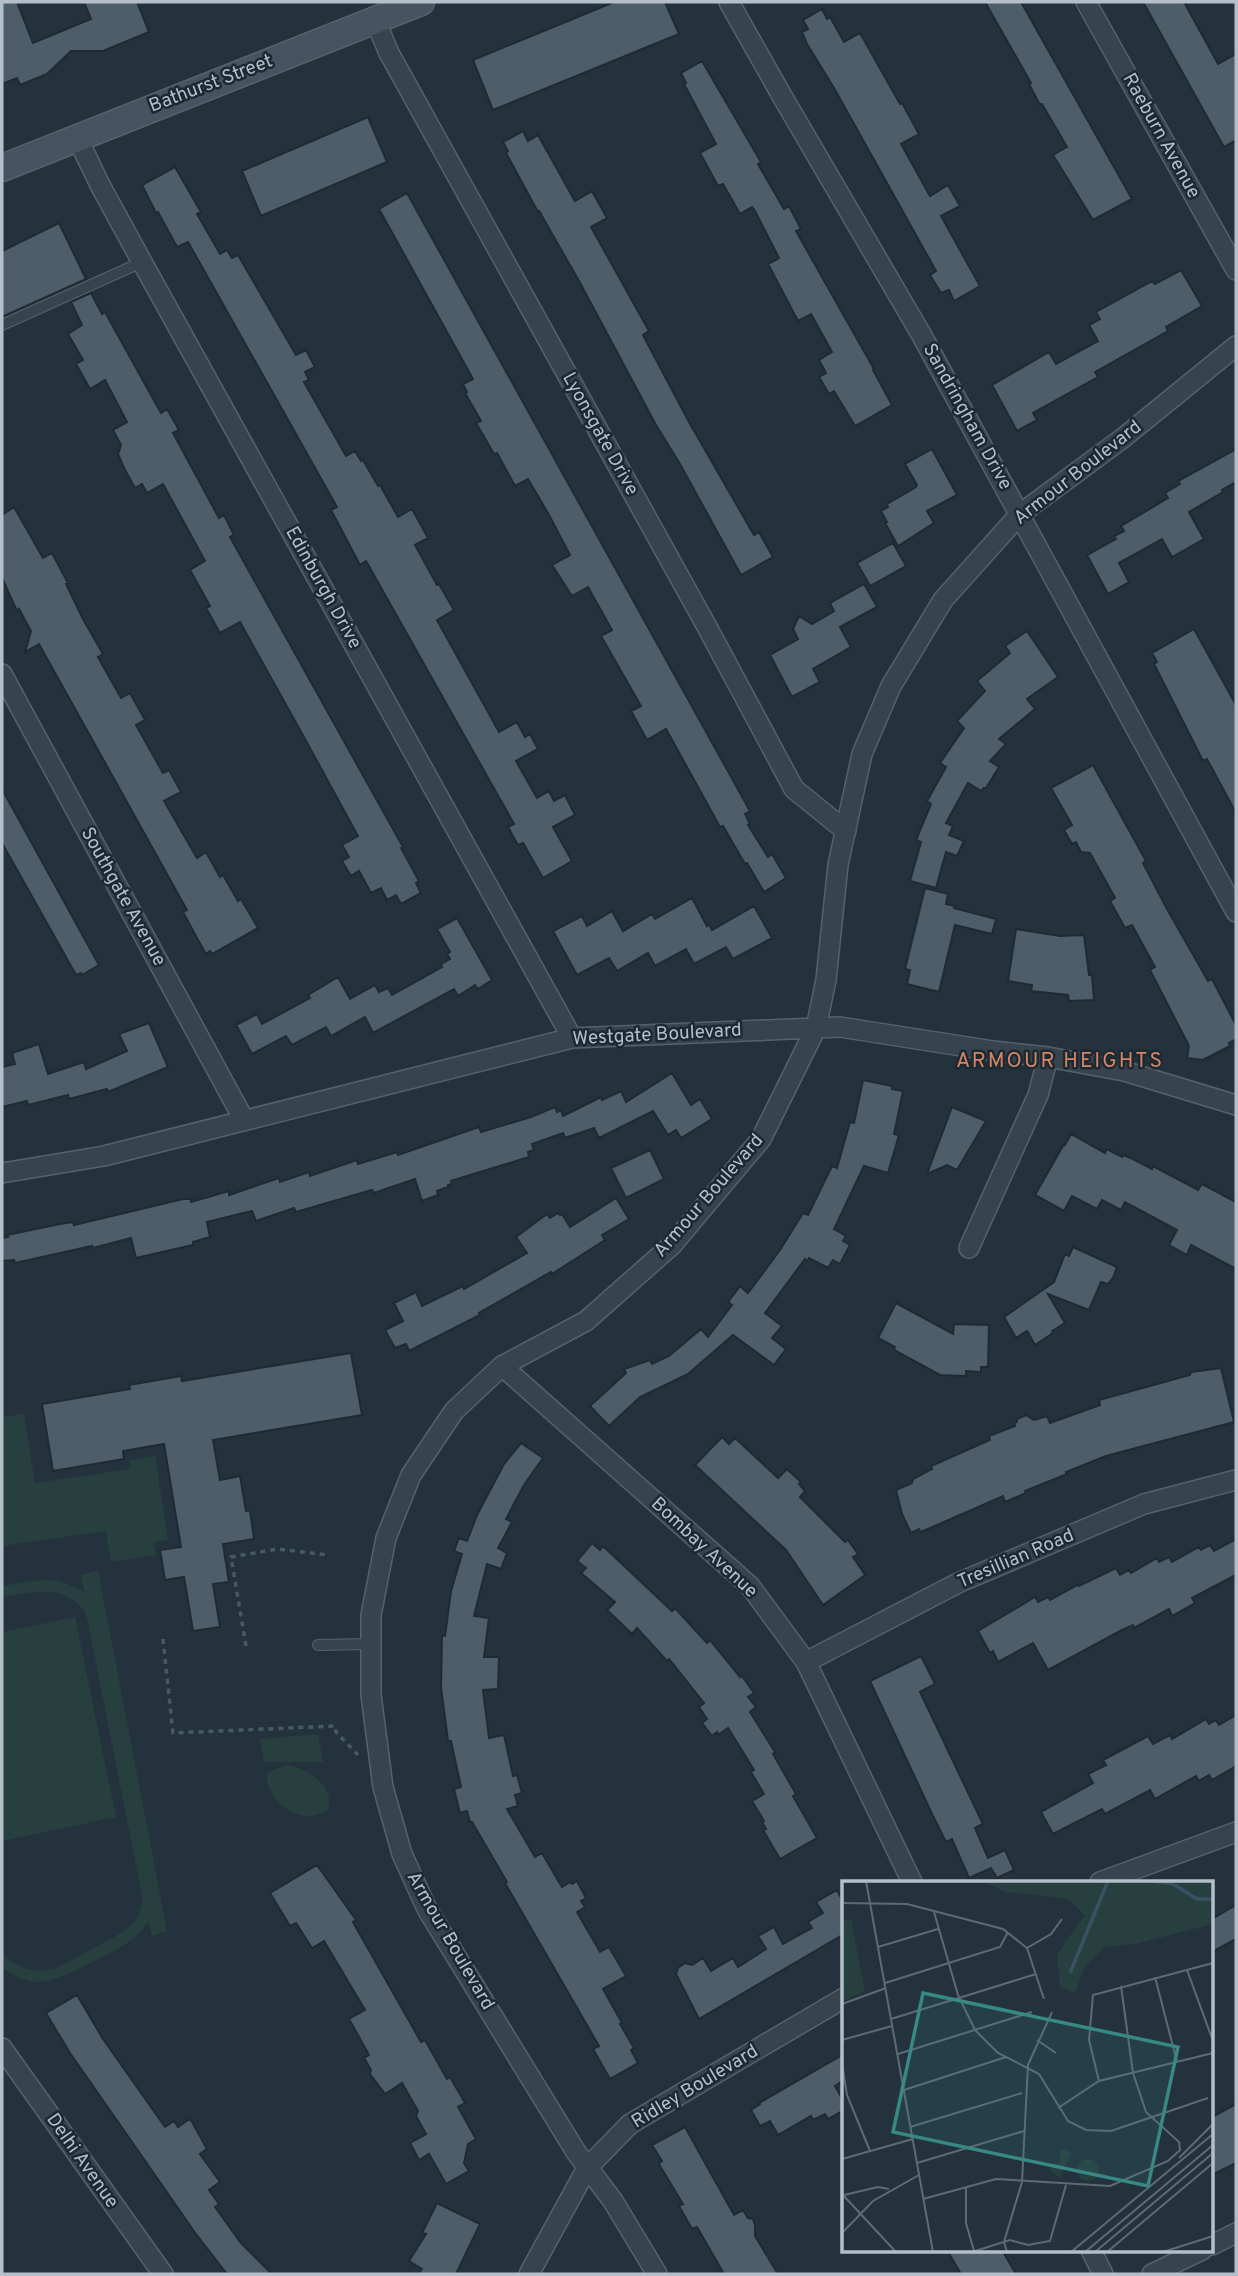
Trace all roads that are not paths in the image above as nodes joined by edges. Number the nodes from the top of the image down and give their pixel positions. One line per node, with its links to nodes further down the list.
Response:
1 (729, 2): 11 (street, Sandringham Drive)
2 (1086, 2): 8 (street, Raeburn Avenue)
3 (406, 4): 4 (main road, Bathurst Street)
4 (375, 20): 5 (main road, Bathurst Street); 13 (street, Lyonsgate Drive)
5 (77, 137): 6 (main road, Bathurst Street); 7 (street, Edinburgh Drive)
6 (2, 168)
7 (142, 262): 9 (lane); 16 (street, Edinburgh Drive)
8 (1236, 270)
9 (2, 325)
10 (1236, 346): 11 (street, Armour Boulevard)
11 (1020, 514): 13 (street, Armour Boulevard); 14 (street, Sandringham Drive)
12 (2, 674): 19 (street, Southgate Avenue)
13 (846, 831): 15 (street, Armour Boulevard)
14 (1236, 912)
15 (816, 1028): 16 (street, Westgate Boulevard); 17 (street, Westgate Boulevard); 22 (street, Armour Boulevard)
16 (572, 1038): 19 (street, Westgate Boulevard)
17 (1048, 1057): 18 (street, Westgate Boulevard); 21 (street)
18 (1236, 1105)
19 (244, 1119): 20 (street, Westgate Boulevard)
20 (2, 1172)
21 (969, 1248)
22 (502, 1366): 24 (street, Armour Boulevard); 26 (street, Bombay Avenue)
23 (1236, 1480): 26 (street, Tresillian Road)
24 (370, 1644): 25 (lane); 32 (street, Armour Boulevard)
25 (318, 1645)
26 (806, 1662): 28 (street, Bombay Avenue)
27 (1236, 1832): 29 (street)
28 (912, 1881)
29 (1103, 1881)
30 (842, 1999): 32 (street, Ridley Boulevard)
31 (2, 2048): 37 (street, Delhi Avenue)
32 (587, 2168): 38 (street, Ridley Boulevard); 39 (street, Armour Boulevard)
33 (1236, 2232): 34 (street)
34 (1214, 2244)
35 (1092, 2252): 40 (street)
36 (1198, 2252): 41 (street)
37 (163, 2274)
38 (529, 2274)
39 (657, 2274)
40 (1102, 2274)
41 (1153, 2274)

